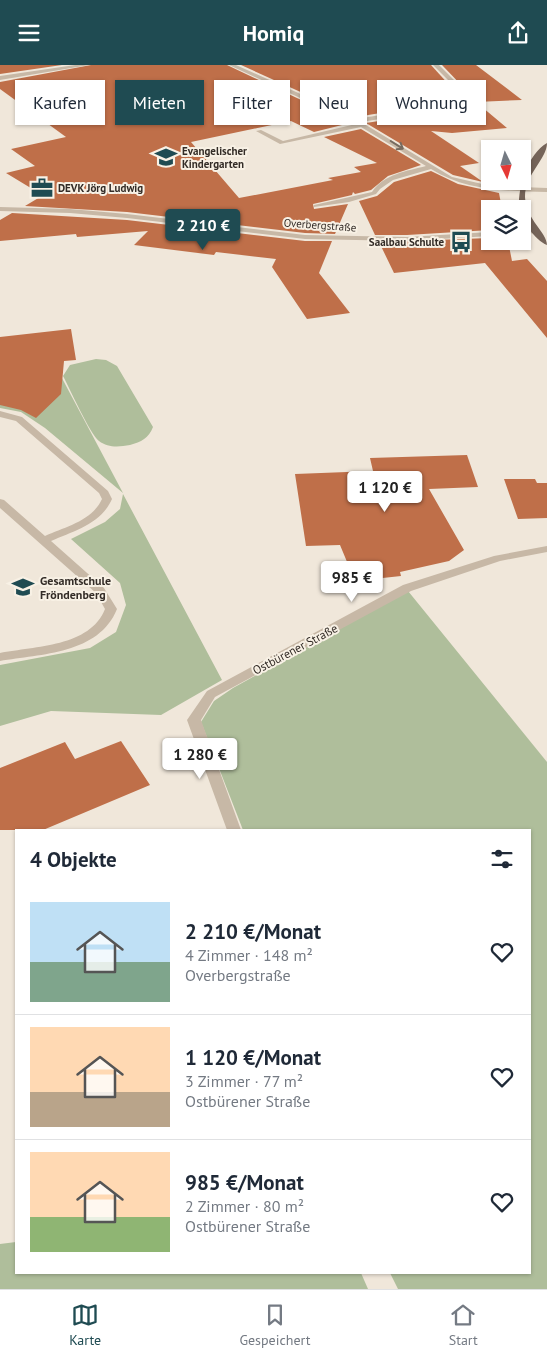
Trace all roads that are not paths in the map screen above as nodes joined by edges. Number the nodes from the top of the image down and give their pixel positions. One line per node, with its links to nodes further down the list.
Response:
1 (86, 65): 5 (street)
2 (232, 65): 7 (street)
3 (436, 65): 8 (street)
4 (0, 71): 5 (street)
5 (11, 77): 6 (street)
6 (0, 78)
7 (300, 96)
8 (367, 119)
9 (362, 125): 10 (street); 12 (street, one-way to 12)
10 (259, 131)
11 (547, 145): 13 (main road)
12 (431, 167): 14 (street); 18 (street)
13 (531, 169)
14 (481, 185)
15 (520, 190): 21 (main road)
16 (531, 190): 17 (street)
17 (547, 190)
18 (316, 206)
19 (0, 209): 22 (street, Overbergstraße)
20 (531, 231): 21 (street)
21 (534, 231): 23 (main road)
22 (481, 235)
23 (547, 243)
24 (0, 414): 26 (street)
25 (0, 502): 26 (street)
26 (44, 540): 28 (street)
27 (547, 549): 29 (street, Ostbürener Straße)
28 (0, 657)
29 (234, 829)

